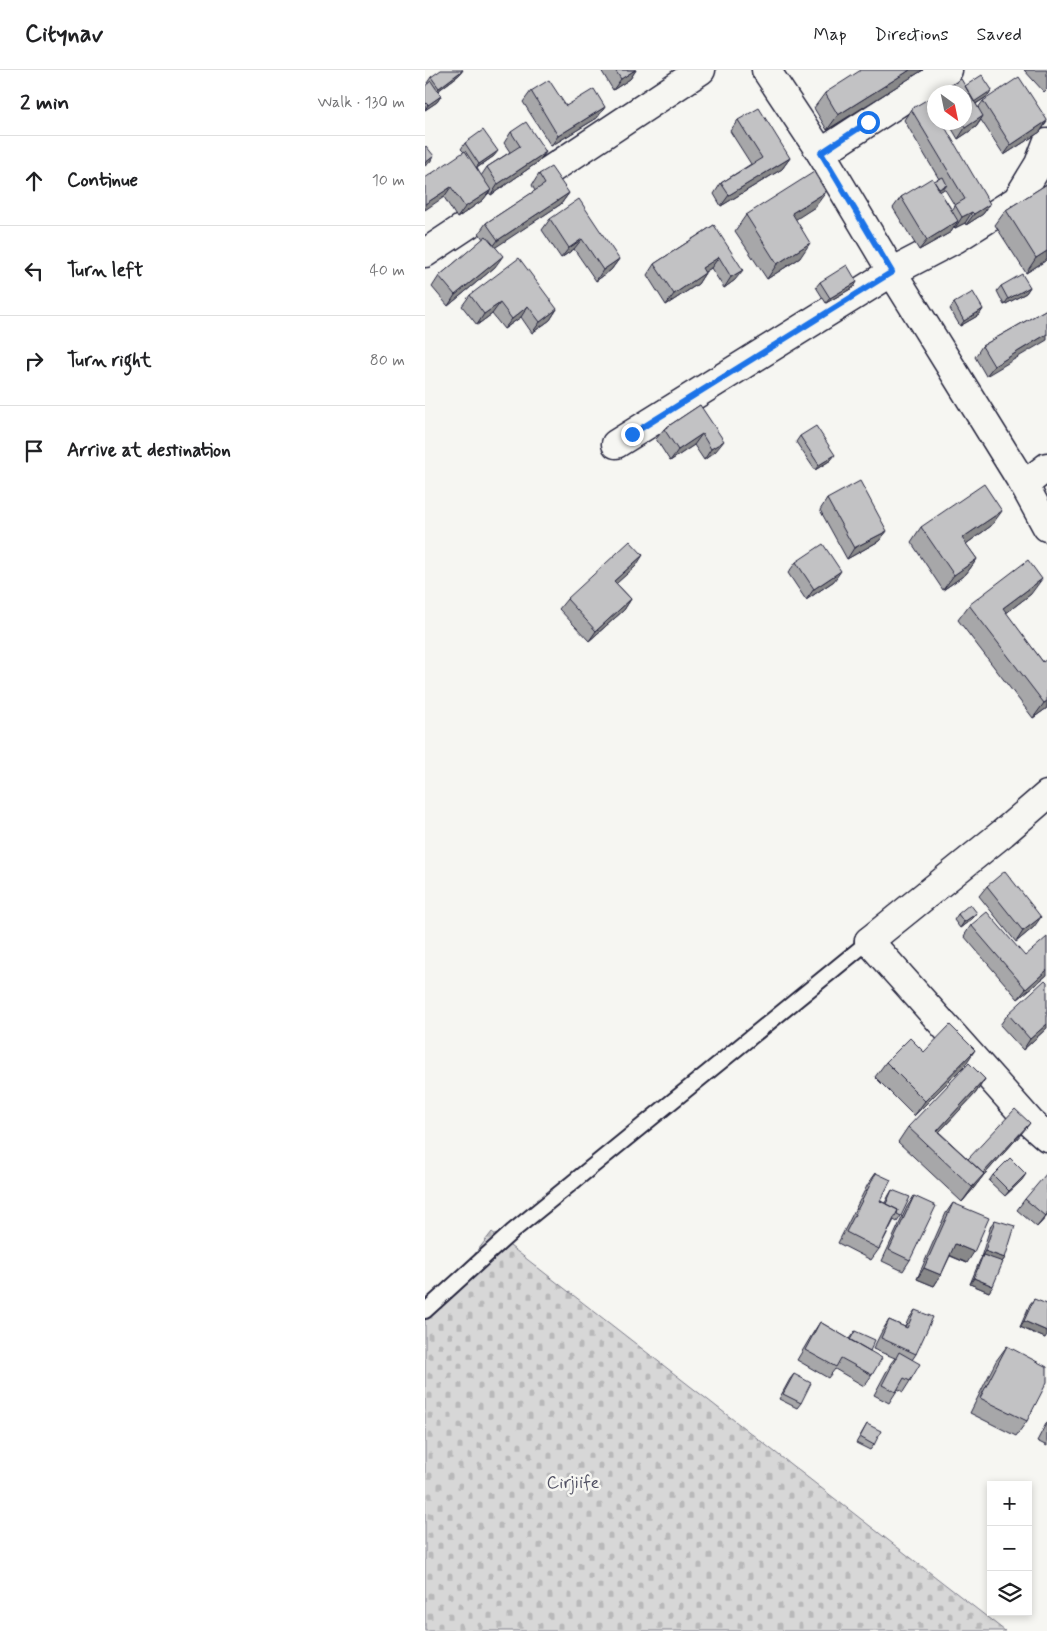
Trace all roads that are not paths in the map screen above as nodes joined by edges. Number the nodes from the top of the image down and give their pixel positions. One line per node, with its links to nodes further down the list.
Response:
1 (701, 70): 6 (street)
2 (766, 70): 5 (street)
3 (948, 70): 5 (street)
4 (1047, 143): 7 (street)
5 (821, 153): 7 (street)
6 (425, 253)
7 (892, 272): 8 (street); 10 (street)
8 (616, 444)
9 (1047, 467): 10 (street)
10 (1023, 485): 11 (street)
11 (1047, 527)
12 (1047, 795): 13 (street)
13 (869, 941): 14 (street); 15 (lane)
14 (1047, 1137)
15 (425, 1311)

